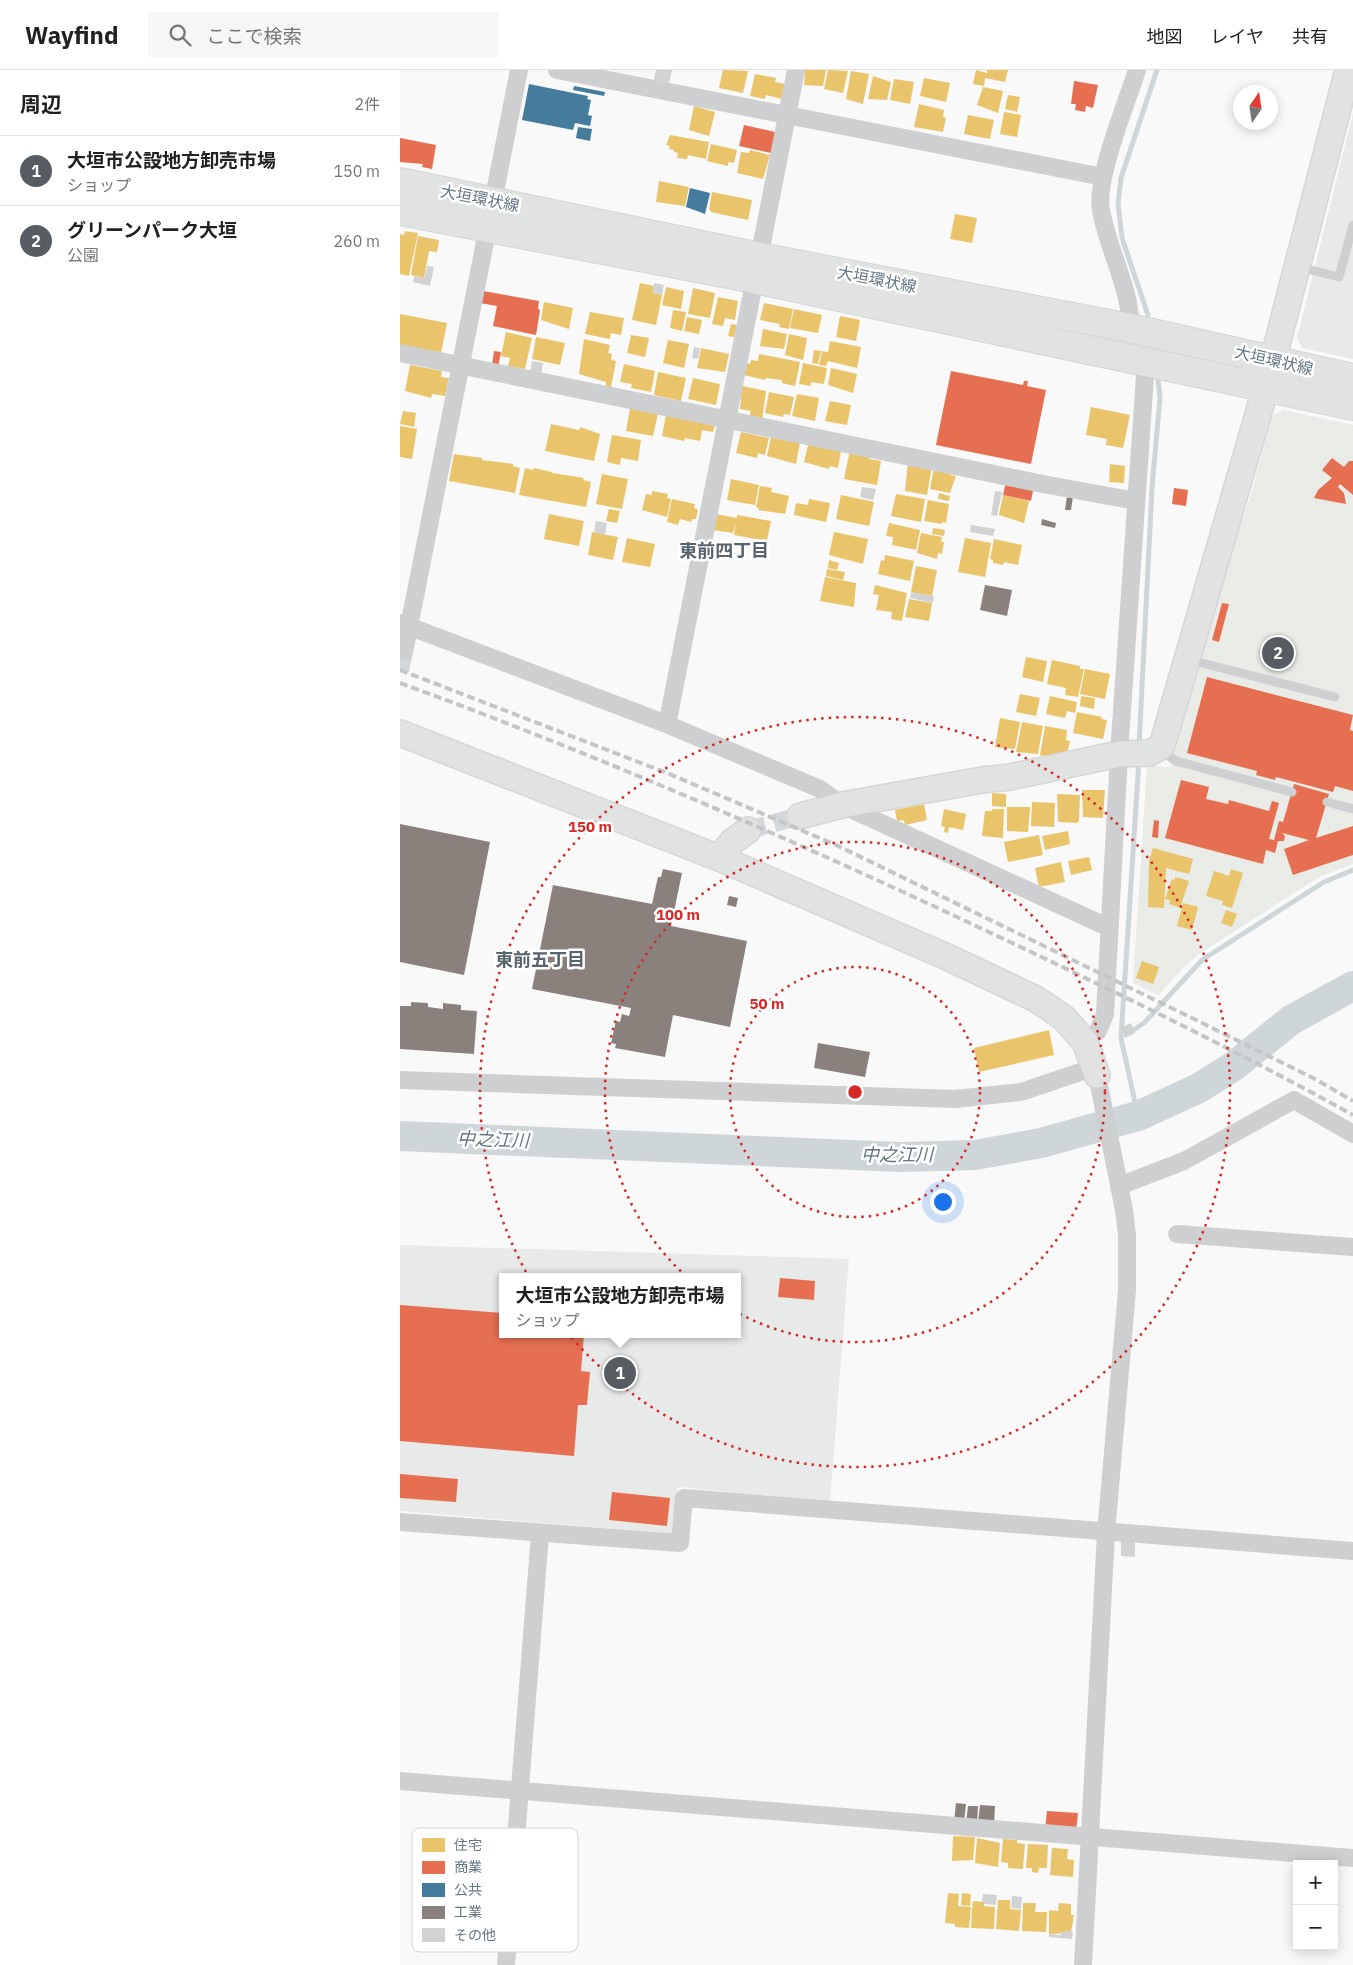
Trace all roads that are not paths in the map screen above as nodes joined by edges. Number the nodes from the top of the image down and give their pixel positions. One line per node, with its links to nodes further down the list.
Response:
1 (519, 70): 9 (street)
2 (557, 70): 6 (street)
3 (796, 70): 6 (street)
4 (1137, 70): 7 (street)
5 (1349, 77): 13 (street)
6 (786, 116): 7 (street); 14 (street)
7 (1103, 178): 15 (street)
8 (400, 182): 9 (main road, 大垣環状線)
9 (494, 200): 12 (street); 14 (main road, 大垣環状線)
10 (400, 211): 12 (main road, 大垣環状線)
11 (1353, 225): 13 (lane)
12 (487, 229): 14 (main road, 大垣環状線); 19 (street)
13 (1296, 266): 17 (street)
14 (757, 268): 15 (main road, 大垣環状線); 18 (main road, 大垣環状線); 23 (street)
15 (1130, 328): 17 (main road, 大垣環状線)
16 (400, 354): 19 (street)
17 (1273, 359): 20 (main road, 大垣環状線); 21 (street)
18 (1146, 361): 21 (main road, 大垣環状線); 24 (street)
19 (460, 365): 23 (street); 25 (street)
20 (1353, 378)
21 (1266, 387): 22 (main road, 大垣環状線); 27 (street)
22 (1353, 406)
23 (727, 419): 24 (street); 29 (street)
24 (1136, 501): 31 (street)
25 (405, 626): 26 (street); 29 (street)
26 (404, 652)
27 (1188, 659): 28 (lane); 31 (street)
28 (1335, 697)
29 (664, 722): 34 (street)
30 (400, 733): 38 (street)
31 (1139, 752): 32 (lane); 34 (street); 39 (street)
32 (1292, 792)
33 (1327, 802): 35 (lane)
34 (842, 805): 36 (street); 39 (street)
35 (1353, 809)
36 (800, 816)
37 (748, 830): 38 (street)
38 (719, 858): 40 (street)
39 (1109, 925): 40 (street)
40 (1085, 1042): 41 (street)
41 (1096, 1071): 42 (street); 44 (street)
42 (400, 1080)
43 (1353, 1134): 44 (street)
44 (1118, 1178): 48 (street)
45 (1177, 1234): 46 (street)
46 (1353, 1247)
47 (400, 1522): 49 (street)
48 (1106, 1533): 49 (street); 50 (street); 54 (street)
49 (540, 1534): 52 (street)
50 (1353, 1552)
51 (400, 1781): 52 (street)
52 (521, 1791): 53 (street); 54 (street)
53 (518, 1828)
54 (1089, 1838): 55 (street); 58 (street)
55 (1353, 1858)
56 (507, 1952): 57 (street)
57 (506, 1965)
58 (1083, 1965)

